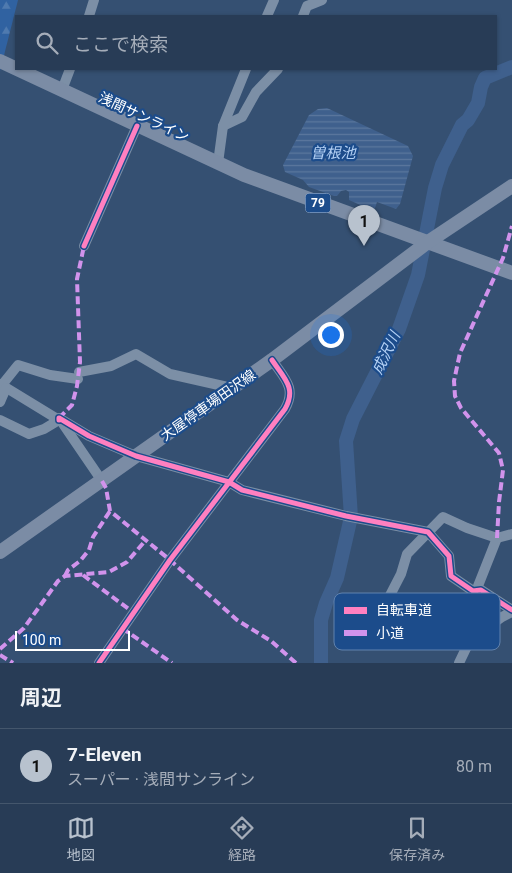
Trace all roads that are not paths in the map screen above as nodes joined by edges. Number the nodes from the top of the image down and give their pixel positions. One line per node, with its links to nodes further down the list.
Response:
1 (94, 0): 4 (street)
2 (274, 0): 5 (street)
3 (322, 0): 6 (street)
4 (89, 15)
5 (267, 15)
6 (303, 15)
7 (0, 61): 8 (main road, 浅間サンライン / 79)
8 (15, 68)
9 (19, 70): 13 (main road, 浅間サンライン / 79)
10 (70, 70): 13 (street)
11 (246, 70): 15 (street)
12 (277, 70): 15 (street)
13 (62, 90): 14 (main road, 浅間サンライン / 79)
14 (138, 126): 16 (main road, 浅間サンライン / 79); 19 (street)
15 (223, 126): 16 (street)
16 (218, 163): 18 (main road, 浅間サンライン / 79)
17 (512, 186): 18 (main road, 大屋停車場田沢線)
18 (422, 244): 20 (main road, 浅間サンライン / 79); 21 (main road, 大屋停車場田沢線)
19 (84, 246)
20 (512, 273)
21 (272, 360): 23 (main road, 大屋停車場田沢線); 29 (street)
22 (3, 385): 23 (street); 24 (street); 25 (street)
23 (232, 388): 27 (main road, 大屋停車場田沢線)
24 (0, 402)
25 (59, 419): 26 (street); 27 (street); 28 (street)
26 (0, 420)
27 (136, 456): 28 (main road, 大屋停車場田沢線); 29 (street)
28 (102, 481): 33 (main road, 大屋停車場田沢線)
29 (229, 482): 30 (street); 42 (street)
30 (428, 532): 32 (street); 34 (street); 35 (street)
31 (512, 534): 32 (street)
32 (497, 538): 34 (street)
33 (0, 552)
34 (477, 590): 36 (street); 37 (street)
35 (391, 593)
36 (476, 593)
37 (485, 593)
38 (500, 603): 39 (street)
39 (512, 611): 40 (street)
40 (500, 618)
41 (465, 650): 43 (street)
42 (99, 663)
43 (459, 663)

